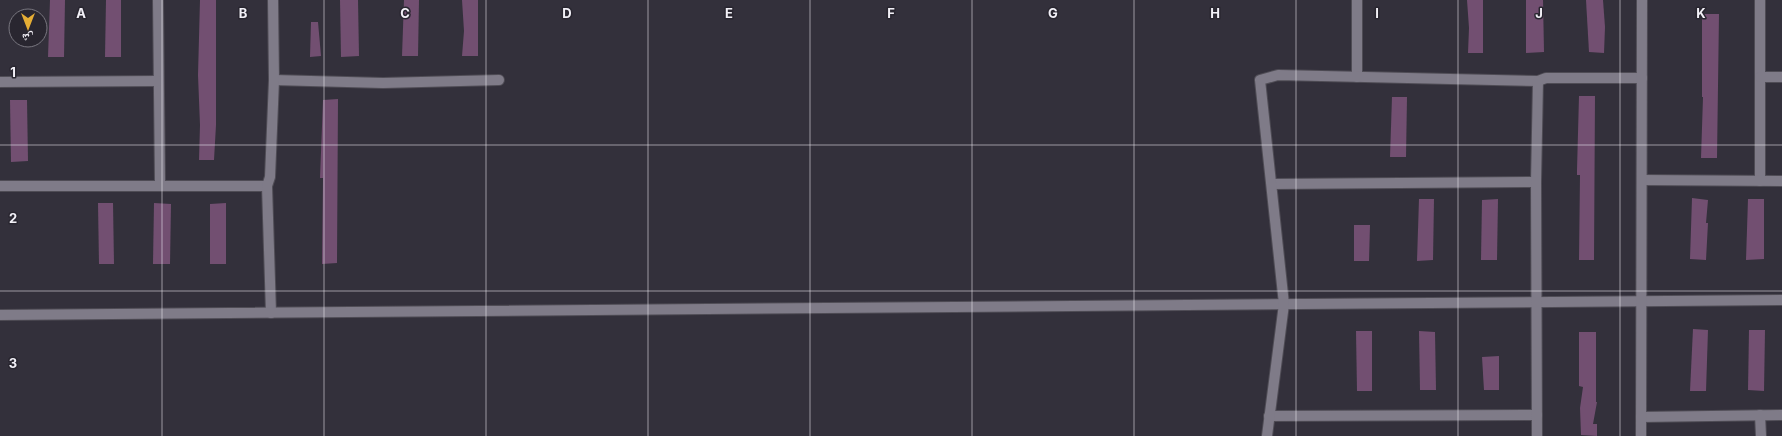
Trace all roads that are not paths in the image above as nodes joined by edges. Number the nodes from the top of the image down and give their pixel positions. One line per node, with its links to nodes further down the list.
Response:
1 (158, 0): 12 (street)
2 (273, 0): 10 (street)
3 (1357, 0): 6 (street)
4 (1642, 0): 9 (street)
5 (1760, 0): 7 (street)
6 (1357, 77): 13 (street); 19 (street)
7 (1760, 77): 8 (street); 16 (street)
8 (1782, 77)
9 (1642, 78): 13 (street); 15 (street)
10 (274, 80): 11 (street); 22 (street)
11 (499, 80)
12 (158, 81): 14 (street); 21 (street)
13 (1538, 81): 18 (street)
14 (0, 82)
15 (1642, 180): 16 (street); 25 (street)
16 (1760, 181): 17 (street)
17 (1782, 181)
18 (1536, 182): 19 (street); 24 (street)
19 (1272, 184): 26 (street)
20 (0, 186): 21 (street)
21 (160, 186): 22 (street)
22 (267, 186): 27 (street)
23 (1782, 300): 25 (street)
24 (1536, 302): 25 (street); 26 (street); 29 (street)
25 (1642, 302): 33 (street)
26 (1284, 304): 27 (street); 32 (street)
27 (271, 313): 28 (street)
28 (0, 315)
29 (1537, 415): 32 (street); 35 (street)
30 (1760, 415): 31 (street); 33 (street); 37 (street)
31 (1782, 415)
32 (1269, 416): 34 (street)
33 (1641, 417): 36 (street)
34 (1267, 436)
35 (1537, 436)
36 (1641, 436)
37 (1761, 436)

